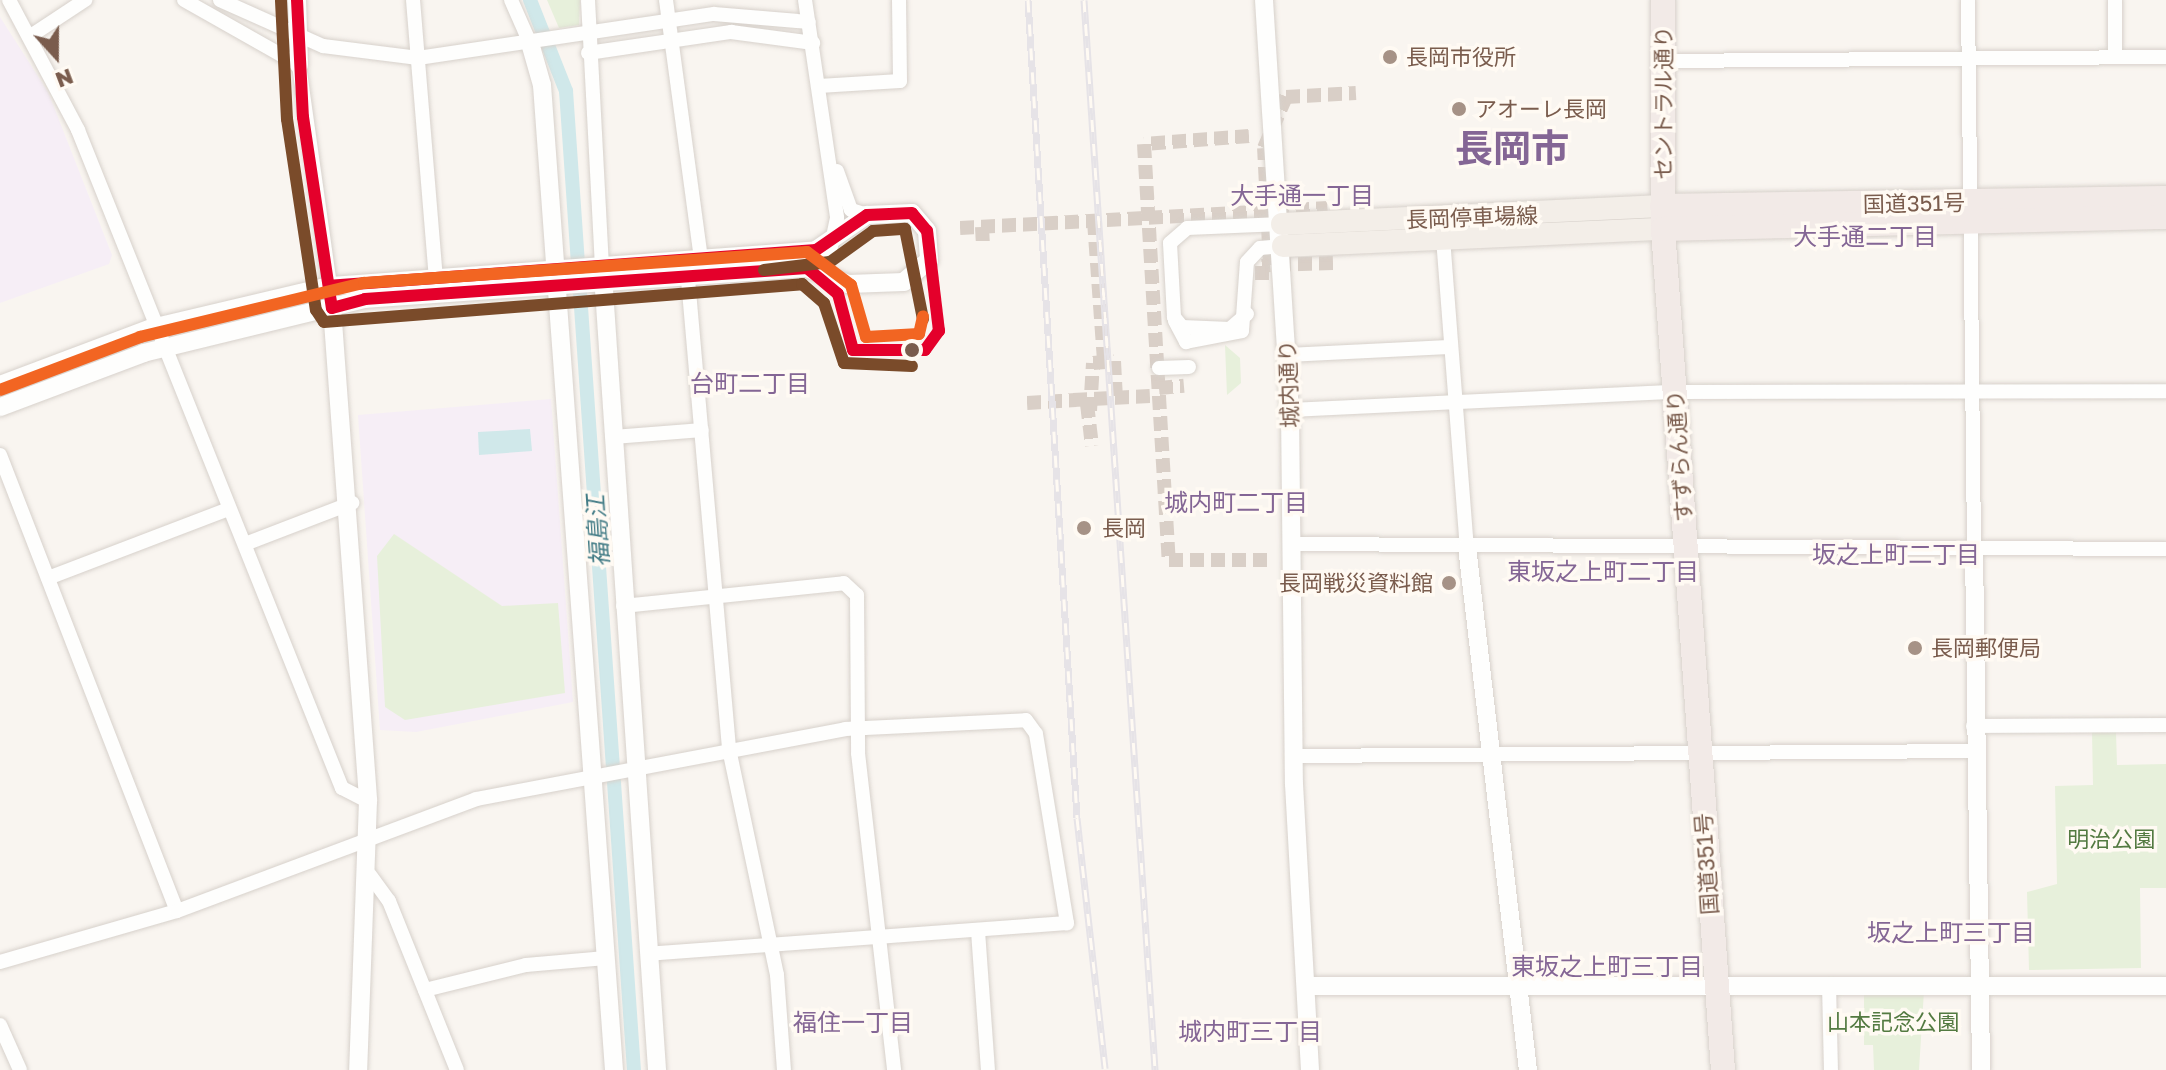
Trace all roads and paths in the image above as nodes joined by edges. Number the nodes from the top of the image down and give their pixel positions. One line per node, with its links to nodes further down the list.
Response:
1 (9, 0): 19 (street)
2 (85, 0): 19 (street)
3 (184, 0): 30 (street)
4 (220, 0): 20 (street)
5 (297, 0): 20 (street)
6 (413, 0): 28 (street)
7 (511, 0): 22 (street)
8 (588, 0): 18 (street)
9 (666, 0): 16 (street)
10 (805, 0): 17 (street)
11 (899, 0): 31 (street)
12 (1264, 0): 38 (street, 城内通り)
13 (1663, 0): 29 (highway, セントラル通り)
14 (1968, 0): 25 (street)
15 (2115, 0): 26 (street)
16 (668, 19): 17 (street); 18 (street); 21 (street)
17 (809, 22): 23 (street)
18 (580, 34): 22 (street); 24 (street)
19 (32, 35): 48 (street)
20 (298, 37): 28 (street); 30 (street)
21 (671, 40): 23 (street); 24 (street); 41 (street)
22 (533, 43): 28 (street); 45 (street)
23 (813, 43): 31 (street)
24 (588, 53): 43 (street)
25 (1969, 55): 26 (street); 29 (street); 34 (street)
26 (2115, 56): 27 (street)
27 (2166, 57)
28 (418, 58): 44 (street)
29 (1663, 61): 36 (highway, セントラル通り)
30 (299, 65): 46 (street)
31 (819, 86): 32 (street)
32 (829, 161): 35 (street); 40 (street)
33 (2166, 198): 34 (highway, 国道351号)
34 (1967, 212): 36 (highway, 国道351号); 37 (highway, 国道351号); 57 (street)
35 (867, 215): 40 (street); 42 (street)
36 (1662, 217): 38 (main road, 長岡停車場線); 39 (main road, 長岡停車場線); 56 (highway, すずらん通り)
37 (2166, 217)
38 (1282, 235): 38 (street); 39 (main road, 長岡停車場線); 51 (street, 城内通り)
39 (1443, 238): 49 (street)
40 (835, 243): 41 (street); 42 (street)
41 (692, 265): 42 (street); 43 (street); 61 (street)
42 (807, 268)
43 (599, 275): 45 (street); 62 (street)
44 (436, 277): 45 (street); 46 (street)
45 (560, 277): 47 (street); 84 (street)
46 (330, 286): 47 (street); 48 (street)
47 (332, 308): 50 (street); 64 (street)
48 (152, 328): 50 (street); 54 (street)
49 (1449, 347): 51 (street); 58 (street)
50 (162, 348): 59 (street); 65 (street)
51 (1287, 355): 60 (street, 城内通り)
52 (1159, 368): 53 (street)
53 (1185, 370)
54 (0, 385)
55 (2166, 391): 57 (street)
56 (1675, 392): 57 (street); 58 (street); 69 (highway, すずらん通り)
57 (1970, 393): 70 (street)
58 (1453, 400): 60 (street); 68 (street)
59 (0, 407)
60 (1290, 410): 67 (street, 城内通り)
61 (702, 430): 62 (street); 73 (street)
62 (614, 437): 74 (street)
63 (0, 455): 72 (street)
64 (352, 503): 66 (street); 85 (street)
65 (229, 509): 66 (street); 72 (street)
66 (245, 544): 85 (street)
67 (1291, 544): 68 (street); 82 (street, 城内通り)
68 (1467, 547): 69 (street); 80 (street)
69 (1685, 547): 70 (street); 81 (highway, すずらん通り)
70 (1974, 548): 71 (street); 76 (street)
71 (2166, 549)
72 (48, 578): 88 (street)
73 (716, 595): 74 (street); 77 (street); 78 (street)
74 (623, 606): 83 (street)
75 (2166, 725): 76 (street)
76 (1973, 726): 79 (street)
77 (859, 731): 78 (street); 89 (street); 90 (street)
78 (729, 749): 83 (street); 91 (street)
79 (1972, 751): 81 (street); 99 (street)
80 (1491, 753): 81 (street); 82 (street); 95 (street)
81 (1699, 753): 97 (highway, 国道351号)
82 (1294, 756): 98 (street, 城内通り)
83 (632, 769): 84 (street); 92 (street)
84 (599, 774): 86 (street); 93 (street)
85 (368, 801): 86 (street)
86 (369, 836): 87 (street); 88 (street)
87 (370, 875): 101 (street); 104 (street)
88 (177, 911): 94 (street)
89 (978, 931): 90 (street); 110 (street)
90 (879, 935): 91 (street); 109 (street)
91 (770, 944): 92 (street); 108 (street)
92 (649, 954): 107 (street)
93 (606, 958): 101 (street); 106 (street)
94 (0, 962)
95 (1518, 984): 97 (street); 98 (street); 112 (street)
96 (1829, 984): 97 (street); 99 (street); 114 (street)
97 (1714, 985): 113 (highway, 国道351号)
98 (1306, 986): 111 (street, 城内通り)
99 (1978, 986): 100 (street); 115 (street)
100 (2166, 986)
101 (425, 990): 105 (street)
102 (0, 1025): 103 (street)
103 (20, 1070)
104 (358, 1070)
105 (457, 1070)
106 (614, 1070)
107 (657, 1070)
108 (784, 1070)
109 (894, 1070)
110 (988, 1070)
111 (1310, 1070)
112 (1528, 1070)
113 (1723, 1070)
114 (1831, 1070)
115 (1981, 1070)

